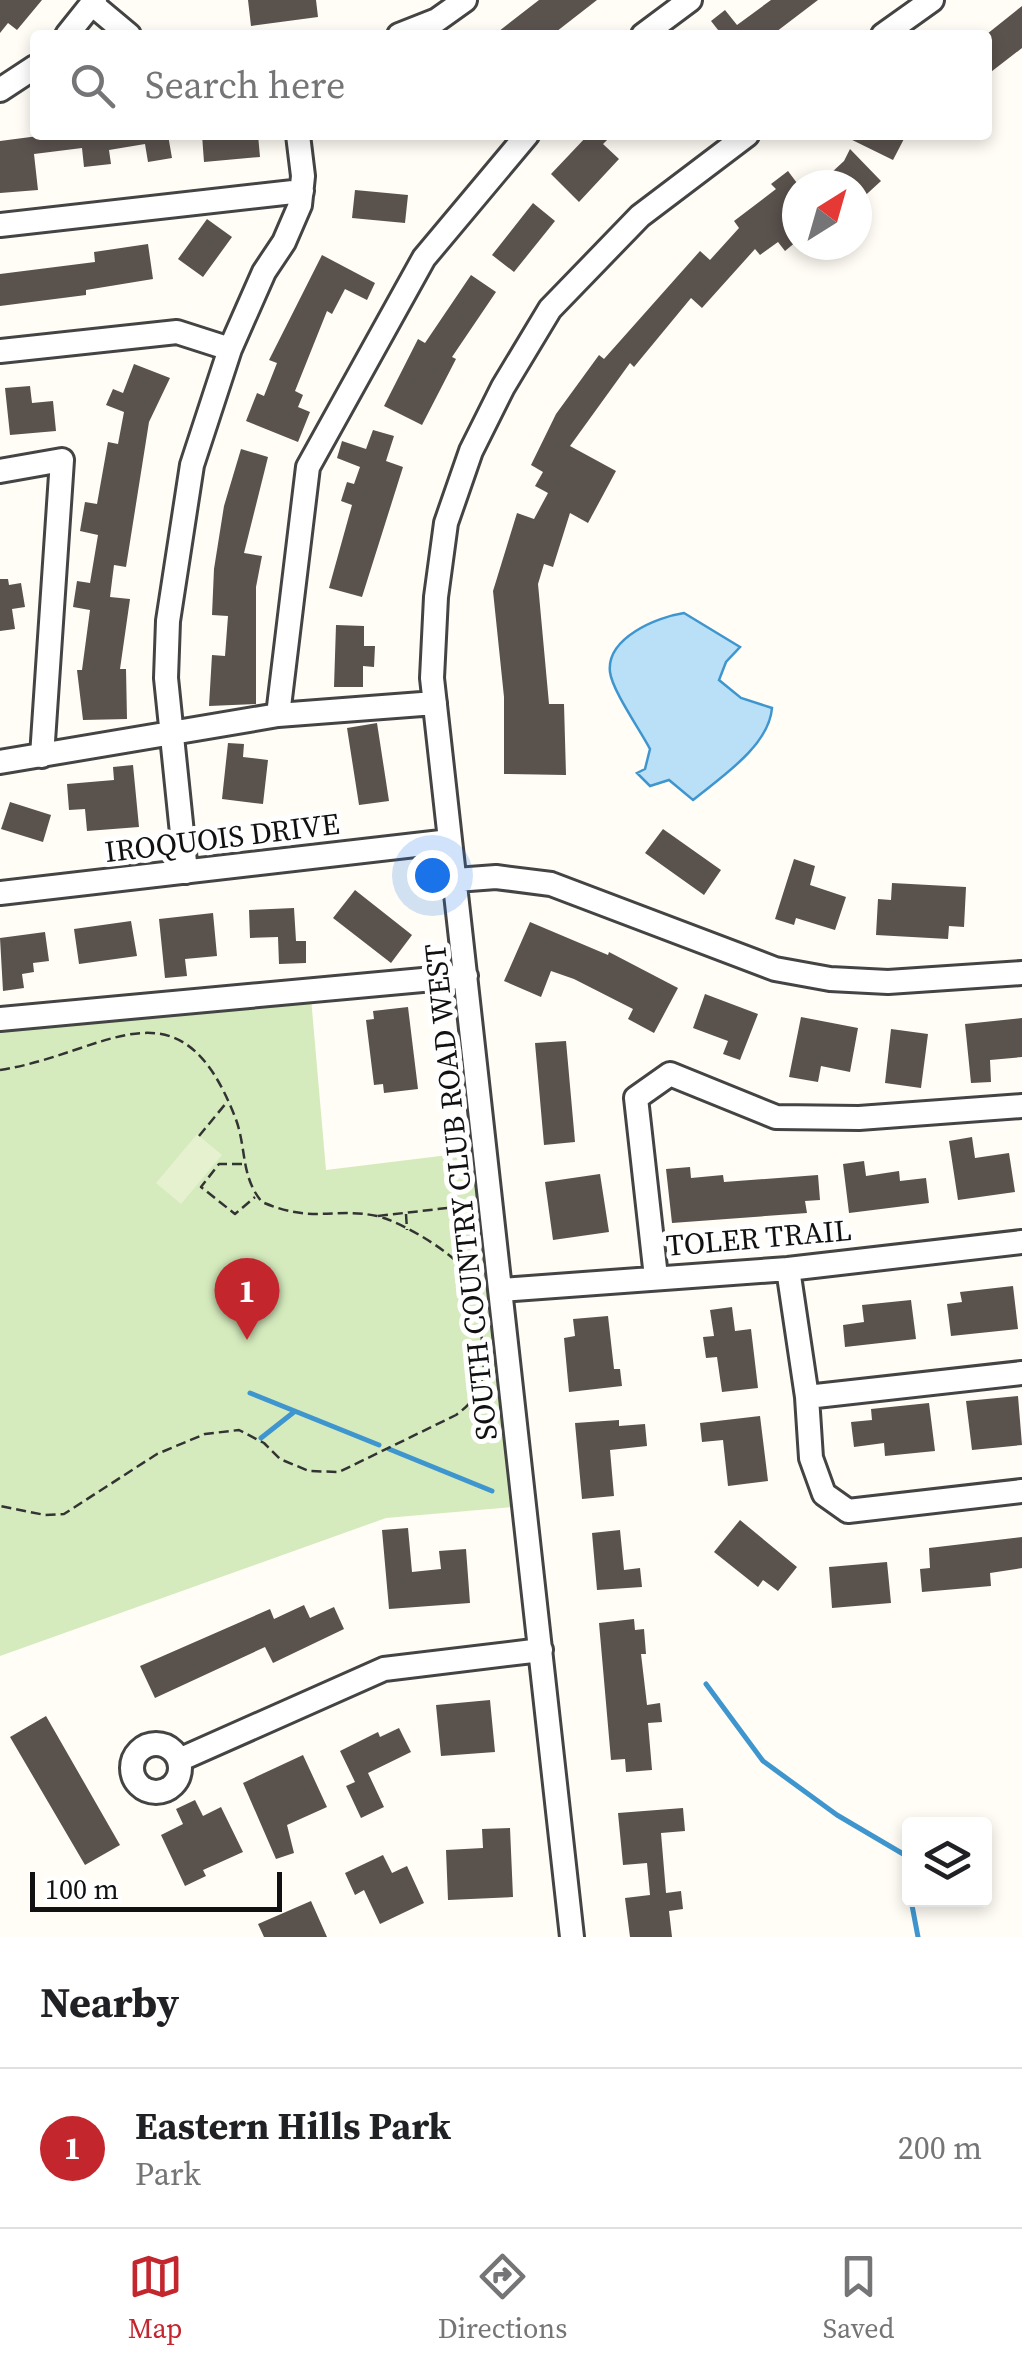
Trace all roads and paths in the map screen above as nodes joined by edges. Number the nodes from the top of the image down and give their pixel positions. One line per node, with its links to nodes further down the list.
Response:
1 (465, 0): 7 (street)
2 (690, 0): 8 (street)
3 (932, 0): 9 (street)
4 (94, 2): 5 (street); 6 (street)
5 (71, 30)
6 (124, 30)
7 (412, 30)
8 (650, 30)
9 (891, 30)
10 (30, 70): 11 (street)
11 (0, 90)
12 (298, 140): 15 (street)
13 (523, 140): 21 (street)
14 (740, 140): 20 (street, SOUTH COUNTRY CLUB ROAD WEST)
15 (302, 191): 16 (street); 17 (street)
16 (0, 225)
17 (230, 349): 18 (street); 22 (street)
18 (0, 352)
19 (0, 472): 23 (street)
20 (435, 704): 21 (street); 25 (street, SOUTH COUNTRY CLUB ROAD WEST)
21 (278, 716): 22 (street)
22 (172, 734): 23 (street); 26 (street)
23 (42, 756): 24 (street)
24 (0, 762)
25 (450, 841): 26 (street, IROQUOIS DRIVE); 27 (street, SOUTH COUNTRY CLUB ROAD WEST)
26 (186, 872): 28 (street, IROQUOIS DRIVE)
27 (456, 880): 29 (street); 30 (street, SOUTH COUNTRY CLUB ROAD WEST)
28 (0, 893)
29 (1022, 973)
30 (466, 976): 31 (street); 45 (street, SOUTH COUNTRY CLUB ROAD WEST)
31 (0, 1019)
32 (0, 1070): 33 (path)
33 (228, 1101): 35 (path); 36 (path)
34 (1022, 1106): 44 (street)
35 (199, 1136)
36 (244, 1164): 37 (path); 37 (path)
37 (257, 1196): 40 (path)
38 (447, 1208): 39 (path)
39 (406, 1212): 40 (path); 41 (path)
40 (376, 1216): 41 (path)
41 (407, 1230): 49 (path)
42 (1022, 1242): 43 (street, TOLER TRAIL)
43 (788, 1269): 44 (street, TOLER TRAIL); 47 (street)
44 (656, 1277): 45 (street, TOLER TRAIL)
45 (501, 1290): 50 (street, SOUTH COUNTRY CLUB ROAD WEST)
46 (1022, 1373): 47 (street)
47 (807, 1397): 48 (street)
48 (1022, 1490)
49 (0, 1506)
50 (541, 1650): 51 (street); 52 (street, SOUTH COUNTRY CLUB ROAD WEST)
51 (178, 1760)
52 (572, 1937)

